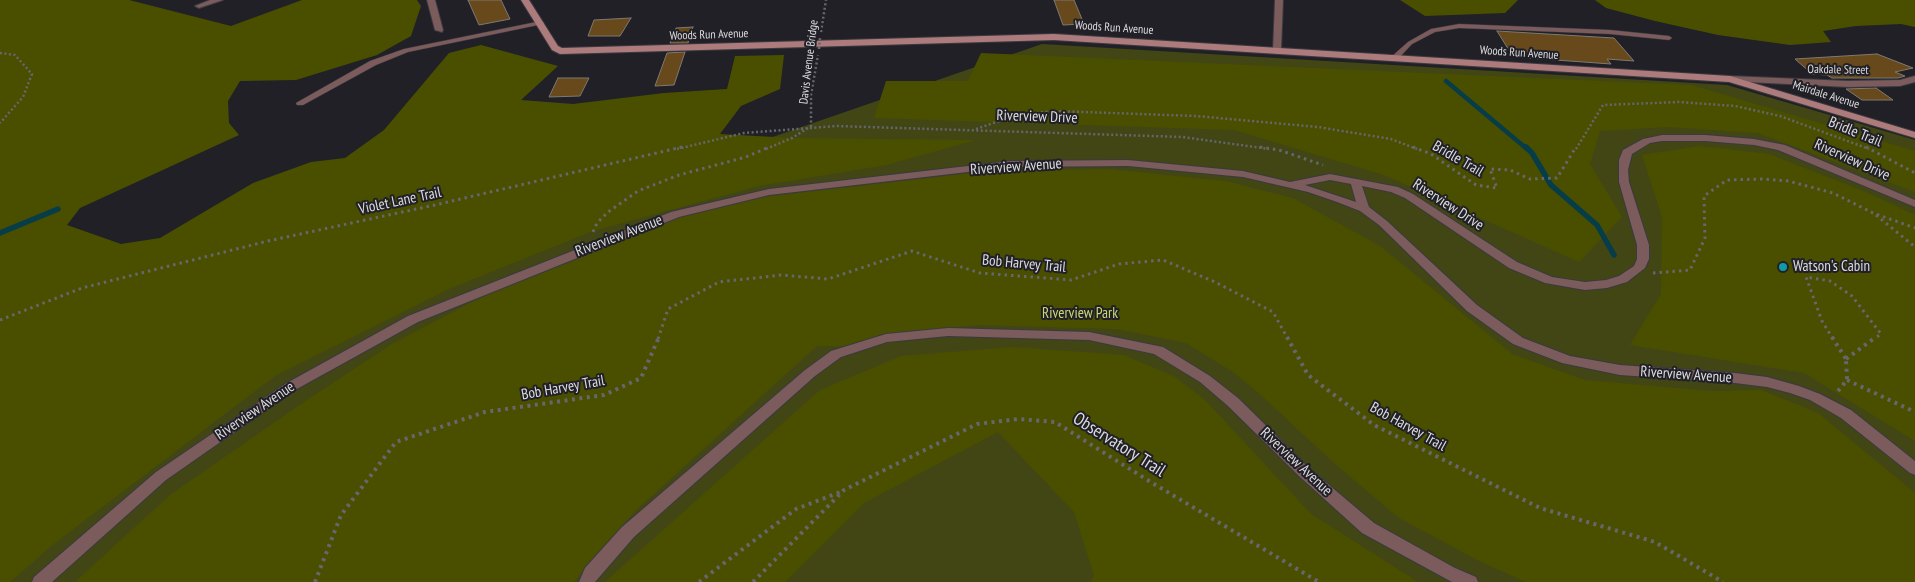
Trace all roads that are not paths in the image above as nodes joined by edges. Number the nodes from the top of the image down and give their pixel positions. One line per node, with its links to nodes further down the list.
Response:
1 (219, 0): 5 (street)
2 (431, 0): 7 (street)
3 (524, 0): 6 (street, Woods Run Avenue)
4 (1279, 0): 9 (street)
5 (199, 6)
6 (541, 22): 9 (street, Woods Run Avenue); 13 (lane)
7 (439, 30)
8 (1669, 38): 10 (lane)
9 (1277, 51): 10 (street, Woods Run Avenue)
10 (1394, 58): 11 (street, Woods Run Avenue)
11 (1730, 79): 12 (street, Oakdale Street); 14 (street, Mairdale Avenue)
12 (1915, 79)
13 (300, 103)
14 (1915, 135)
15 (1356, 183): 16 (street, Riverview Avenue); 17 (street, Riverview Drive); 18 (street)
16 (1289, 185): 18 (street, Riverview Avenue); 20 (street, Riverview Avenue)
17 (1915, 204)
18 (1364, 209): 19 (street, Riverview Avenue)
19 (1915, 469)
20 (40, 582)
21 (587, 582): 22 (street, Riverview Avenue)
22 (1470, 582)

